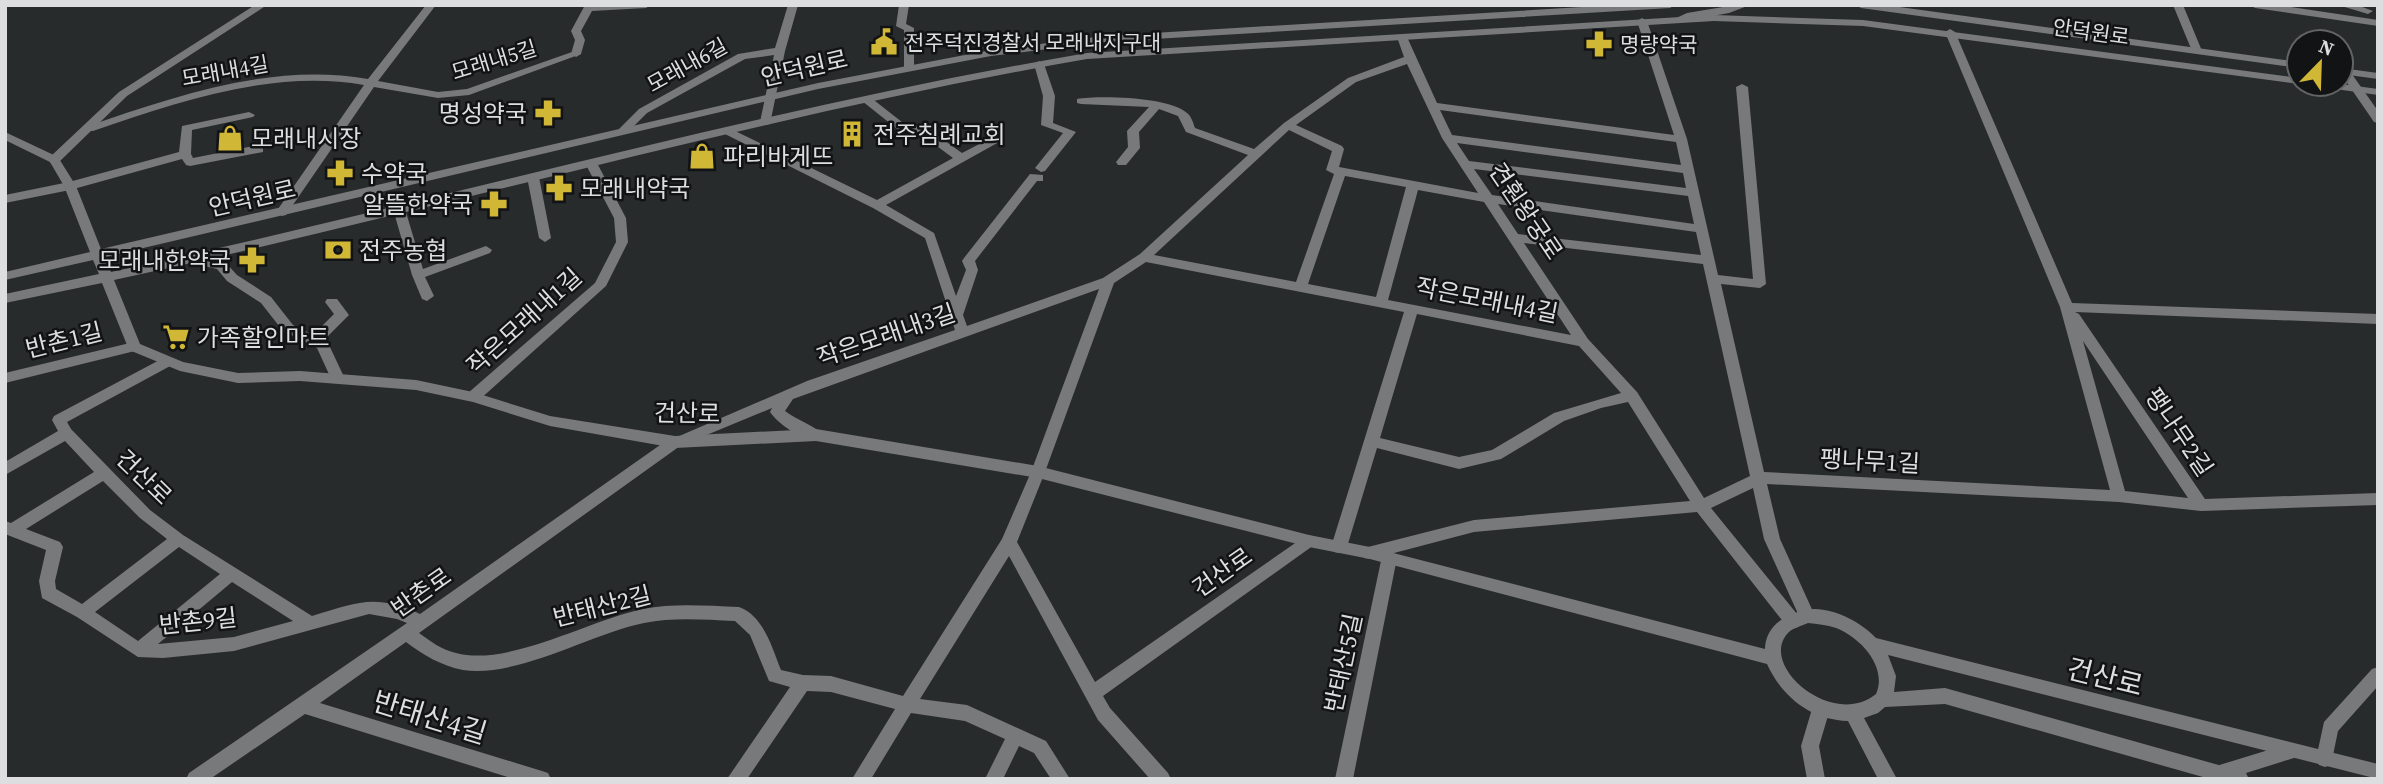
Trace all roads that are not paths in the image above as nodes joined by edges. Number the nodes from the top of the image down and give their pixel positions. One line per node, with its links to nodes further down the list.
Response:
1 (262, 5): 41 (street, 모래내4길)
2 (431, 5): 28 (street)
3 (646, 5): 12 (street)
4 (793, 5): 19 (street)
5 (904, 5): 24 (street)
6 (1670, 5): 24 (street, 안덕원로)
7 (1745, 5): 14 (street)
8 (1861, 5): 20 (street, 안덕원로)
9 (2178, 5): 20 (street)
10 (2255, 5): 16 (street)
11 (2343, 5): 13 (street)
12 (589, 7): 28 (street, 모래내5길)
13 (2368, 11)
14 (1679, 19): 15 (street, 안덕원로); 17 (street, 안덕원로)
15 (1642, 21): 18 (street, 안덕원로); 46 (street)
16 (2378, 23)
17 (1950, 32): 27 (street, 안덕원로); 85 (street, 팽나무2길)
18 (1402, 37): 21 (street, 견훤왕궁로); 23 (street, 안덕원로)
19 (780, 51): 32 (street); 43 (street, 모래내6길)
20 (2197, 51): 22 (street, 안덕원로)
21 (1410, 59): 36 (street, 견훤왕궁로); 40 (street, 작은모래내3길)
22 (2285, 63)
23 (1039, 64): 33 (street, 안덕원로); 87 (street)
24 (909, 68): 32 (street, 안덕원로)
25 (2355, 73): 26 (street)
26 (2378, 76)
27 (2285, 79)
28 (372, 82): 41 (street, 모래내4길); 66 (street)
29 (1742, 88): 78 (street)
30 (2356, 89): 31 (street); 38 (street)
31 (2378, 92)
32 (771, 97): 39 (street); 43 (street, 안덕원로)
33 (866, 99): 39 (street, 안덕원로); 51 (street, 안덕원로)
34 (1081, 101): 35 (street)
35 (1156, 106): 50 (street); 53 (street)
36 (1433, 106): 45 (street, 견훤왕궁로); 46 (street)
37 (249, 116): 49 (street)
38 (2378, 120)
39 (766, 122): 42 (street, 안덕원로)
40 (1288, 125): 50 (street, 작은모래내3길); 57 (street)
41 (89, 129): 52 (street, 모래내4길)
42 (727, 131): 54 (street, 안덕원로); 64 (street)
43 (622, 132): 66 (street, 안덕원로)
44 (5, 135): 52 (street)
45 (1448, 138): 55 (street, 견훤왕궁로); 56 (street)
46 (1681, 139): 56 (street)
47 (995, 140): 51 (street)
48 (259, 149): 49 (street)
49 (185, 154): 60 (street)
50 (1256, 154): 72 (street, 작은모래내3길)
51 (961, 158): 64 (street)
52 (54, 160): 60 (street)
53 (1122, 162)
54 (591, 163): 58 (street, 안덕원로); 97 (street, 작은모래내1길)
55 (1465, 164): 61 (street); 62 (street, 견훤왕궁로)
56 (1688, 170): 61 (street)
57 (1341, 171): 59 (street); 80 (street)
58 (533, 177): 65 (street, 안덕원로); 69 (street)
59 (1413, 184): 62 (street); 84 (street, 작은모래내4길)
60 (70, 186): 63 (street); 71 (street)
61 (1694, 193): 67 (street)
62 (1490, 199): 67 (street); 68 (street, 견훤왕궁로)
63 (5, 200)
64 (877, 205): 87 (street)
65 (399, 209): 73 (street, 안덕원로); 75 (street)
66 (282, 212): 71 (street, 안덕원로)
67 (1702, 229): 74 (street)
68 (1514, 237): 74 (street); 91 (street, 견훤왕궁로)
69 (545, 238)
70 (486, 250): 75 (street)
71 (98, 256): 76 (street, 안덕원로); 77 (street)
72 (1144, 257): 79 (street, 작은모래내3길); 80 (street, 작은모래내4길)
73 (191, 259): 77 (street, 안덕원로); 90 (street)
74 (1709, 260): 78 (street)
75 (418, 275): 81 (street)
76 (5, 276)
77 (107, 278): 82 (street, 안덕원로); 92 (street)
78 (1713, 279): 106 (street)
79 (1108, 281): 89 (street, 작은모래내3길); 104 (street)
80 (1300, 287): 84 (street, 작은모래내4길)
81 (427, 296)
82 (5, 299)
83 (332, 302): 90 (street)
84 (1381, 302): 86 (street, 작은모래내4길)
85 (2067, 307): 88 (street); 107 (street, 팽나무2길); 109 (street, 팽나무2길)
86 (1412, 308): 91 (street, 작은모래내4길); 102 (street)
87 (956, 316): 89 (street)
88 (2378, 319)
89 (961, 332): 96 (street, 작은모래내3길)
90 (315, 341): 95 (street)
91 (1583, 342): 98 (street, 견훤왕궁로)
92 (134, 347): 93 (street, 건산로); 94 (street, 반촌1길)
93 (167, 361): 95 (street, 건산로); 99 (street)
94 (5, 378)
95 (338, 379): 97 (street, 건산로)
96 (812, 385): 100 (street); 101 (street, 작은모래내3길)
97 (473, 397): 101 (street, 건산로)
98 (1632, 397): 102 (street); 110 (street, 견훤왕궁로)
99 (66, 433): 103 (street); 105 (street, 건산로)
100 (816, 435): 101 (street, 건산로); 104 (street, 건산로)
101 (678, 441): 121 (street, 반촌로)
102 (1371, 441): 115 (street)
103 (5, 469)
104 (1038, 472): 113 (street, 건산로); 114 (street)
105 (104, 473): 111 (street); 112 (street, 건산로)
106 (1759, 478): 107 (street, 팽나무1길); 110 (street, 건산로); 120 (street)
107 (2119, 496): 109 (street, 팽나무1길)
108 (2378, 499): 109 (street, 팽나무2길)
109 (2201, 505)
110 (1701, 506): 116 (street, 건산로); 120 (street, 견훤왕궁로)
111 (9, 528): 119 (street, 반촌9길)
112 (178, 539): 118 (street, 건산로); 119 (street)
113 (1309, 541): 115 (street, 건산로); 129 (street, 건산로)
114 (1009, 542): 129 (street); 131 (street)
115 (1339, 547): 116 (street, 건산로)
116 (1370, 553): 117 (street, 건산로)
117 (1389, 558): 126 (street, 건산로); 147 (street, 반태산5길)
118 (232, 573): 122 (street, 건산로); 125 (street)
119 (83, 612): 125 (street, 반촌9길)
120 (1799, 617): 124 (street, 건산로); 126 (street)
121 (421, 622): 122 (street, 반촌9길); 123 (street, 반촌로)
122 (310, 623): 125 (street, 반촌9길)
123 (406, 633): 128 (street, 반태산2길); 132 (street, 반촌로)
124 (1873, 644): 130 (street, 건산로); 136 (street, 건산로)
125 (138, 650)
126 (1772, 658): 133 (street)
127 (2378, 674): 137 (street)
128 (803, 683): 131 (street, 반태산2길); 142 (street)
129 (1092, 694): 146 (street)
130 (1882, 700): 134 (street); 139 (street)
131 (907, 705): 135 (street, 반태산2길); 143 (street)
132 (303, 706): 140 (street, 반촌로); 141 (street, 반태산4길)
133 (1821, 709): 134 (street); 148 (street)
134 (1853, 714): 149 (street)
135 (1015, 737): 144 (street); 145 (street, 반태산2길)
136 (2291, 751): 137 (street, 건산로); 139 (street)
137 (2325, 759): 138 (street, 건산로)
138 (2378, 772)
139 (2218, 776): 150 (street)
140 (195, 779)
141 (542, 779)
142 (736, 779)
143 (860, 779)
144 (994, 779)
145 (1061, 779)
146 (1162, 779)
147 (1344, 779)
148 (1816, 779)
149 (1888, 779)
150 (2240, 779)

